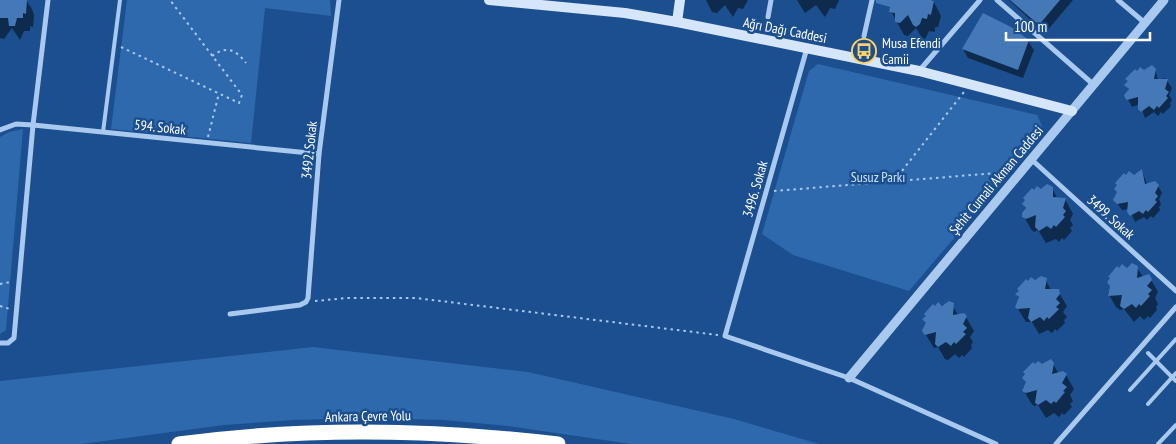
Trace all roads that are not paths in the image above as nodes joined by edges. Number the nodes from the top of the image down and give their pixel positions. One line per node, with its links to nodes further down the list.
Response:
1 (48, 0): 20 (street)
2 (120, 0): 22 (lane)
3 (339, 0): 23 (street, 3492. Sokak)
4 (489, 0): 13 (main road, Ağrı Dağı Caddesi)
5 (680, 0): 13 (main road)
6 (771, 0): 12 (street)
7 (872, 0): 15 (street)
8 (980, 0): 17 (street)
9 (997, 0): 18 (street)
10 (1118, 0): 14 (street)
11 (1164, 0): 14 (street, Şehit Cumali Akman Caddesi)
12 (768, 17)
13 (677, 22): 16 (main road, Ağrı Dağı Caddesi)
14 (1145, 23): 18 (street, Şehit Cumali Akman Caddesi)
15 (864, 36)
16 (807, 48): 17 (main road, Ağrı Dağı Caddesi); 33 (street, 3496. Sokak)
17 (918, 72): 19 (main road, Ağrı Dağı Caddesi)
18 (1094, 84): 19 (street, Şehit Cumali Akman Caddesi)
19 (1072, 111): 24 (street, Şehit Cumali Akman Caddesi)
20 (33, 125): 21 (street, 594. Sokak); 22 (street, 594. Sokak); 29 (street)
21 (0, 130)
22 (103, 132): 23 (street, 594. Sokak)
23 (319, 154): 27 (street, 3492. Sokak)
24 (1031, 159): 25 (street, 3499. Sokak); 33 (street, Şehit Cumali Akman Caddesi)
25 (1176, 292)
26 (1176, 307): 41 (street)
27 (230, 314)
28 (1176, 339): 31 (lane)
29 (0, 343)
30 (1148, 353): 31 (lane)
31 (1156, 361): 34 (lane); 35 (lane)
32 (1176, 373): 34 (lane)
33 (849, 378): 40 (street)
34 (1174, 379): 36 (lane)
35 (1130, 390)
36 (1148, 404)
37 (1176, 425): 42 (lane)
38 (179, 444): 39 (highway, Ankara Çevre Yolu)
39 (558, 444)
40 (996, 444)
41 (1056, 444)
42 (1158, 444)

